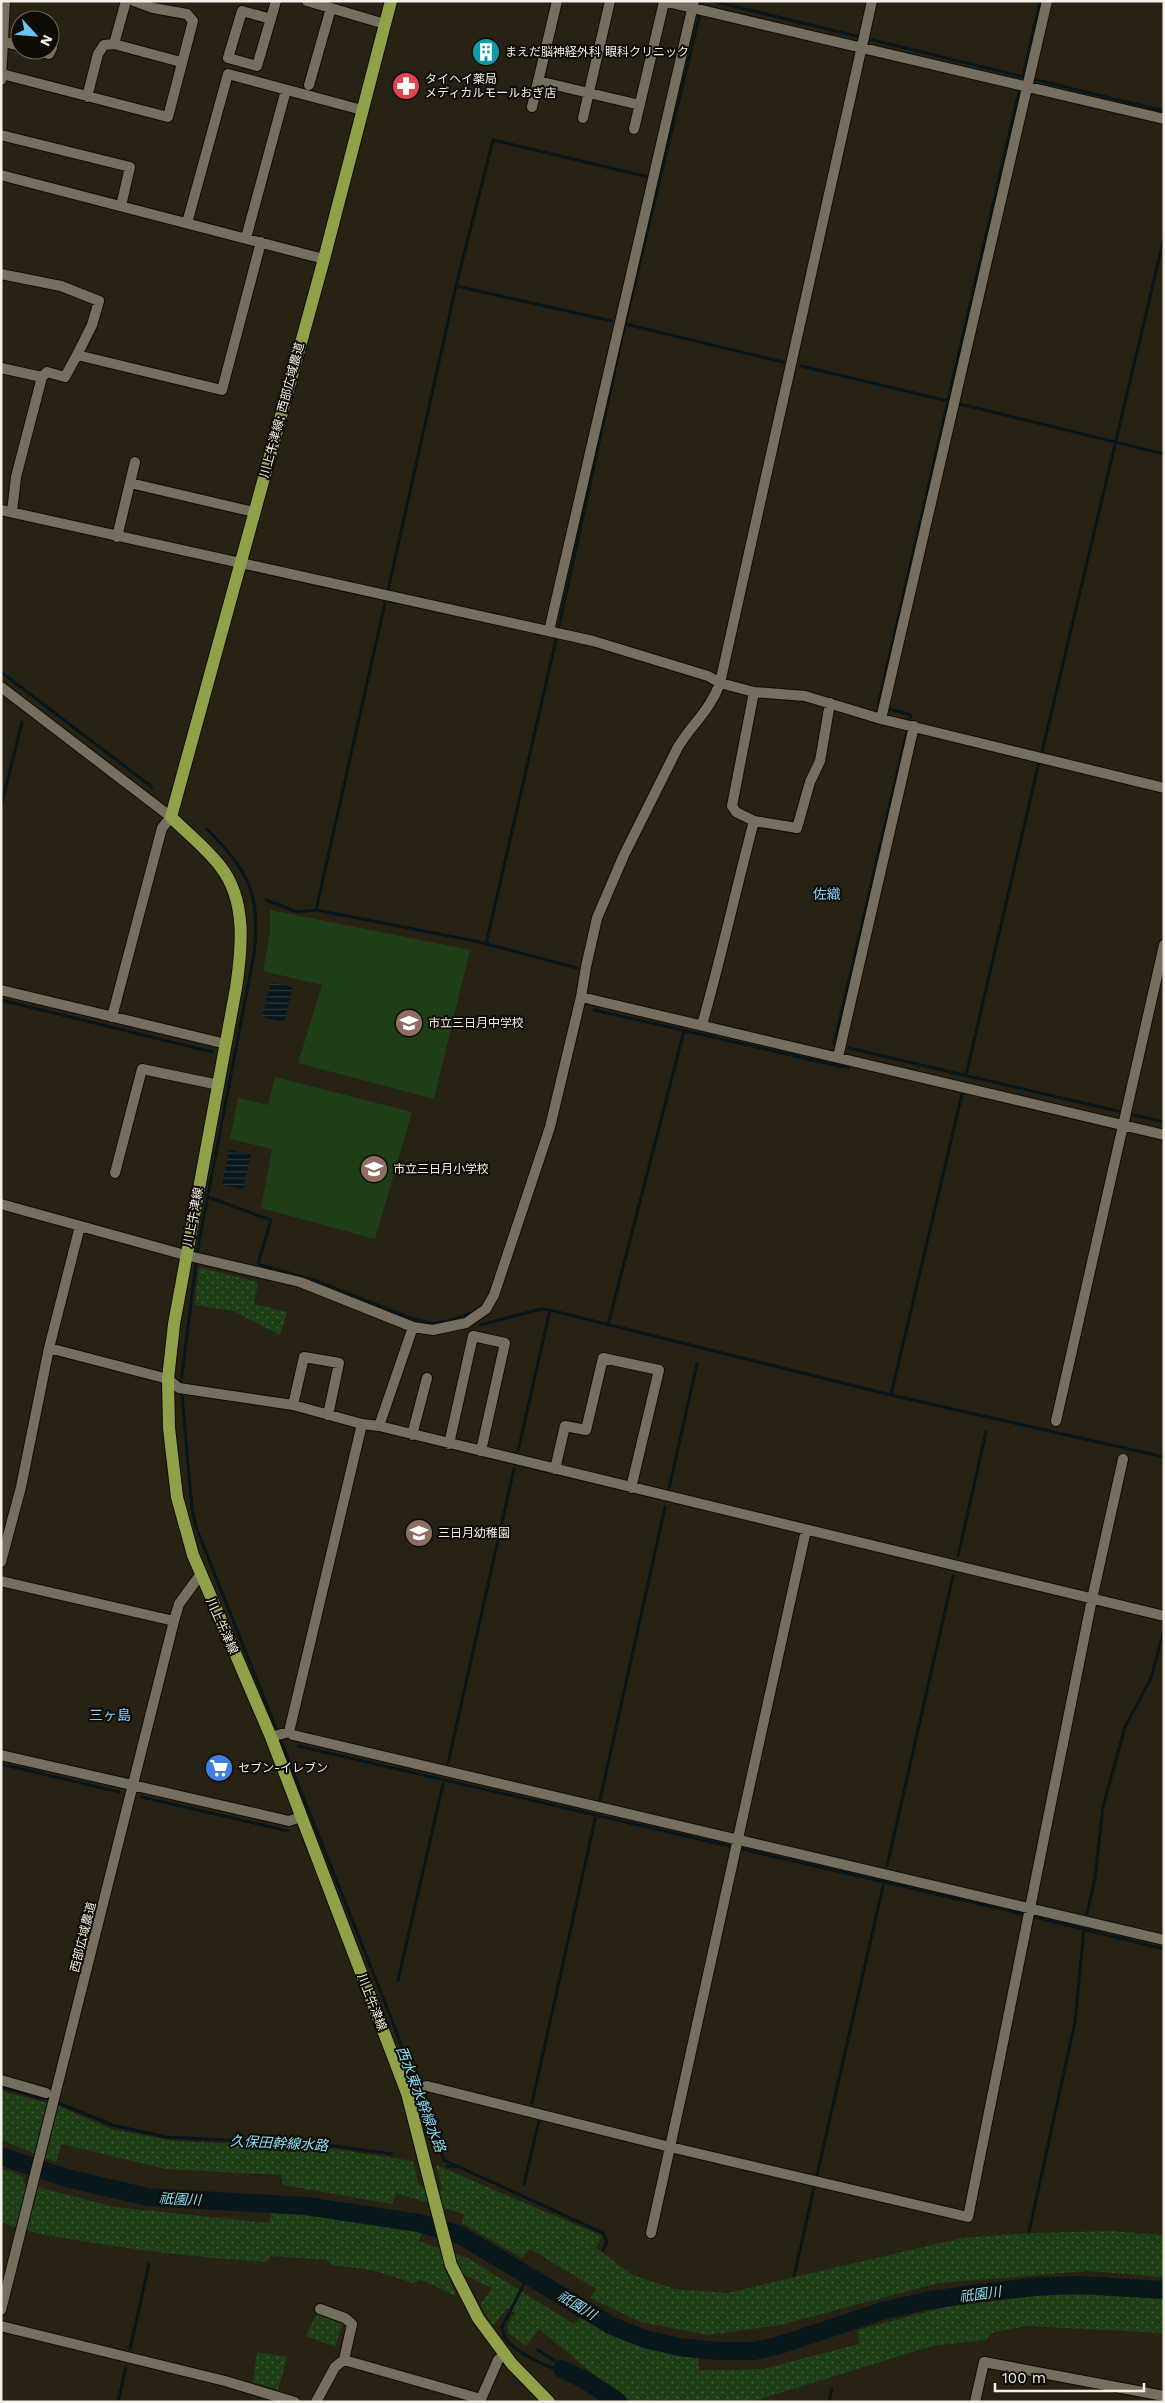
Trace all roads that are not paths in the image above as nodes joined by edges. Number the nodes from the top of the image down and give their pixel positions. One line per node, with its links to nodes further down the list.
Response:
1 (5, 1): 16 (street)
2 (126, 1): 17 (street)
3 (134, 1): 19 (street)
4 (276, 1): 14 (street)
5 (307, 1): 13 (street)
6 (391, 1): 15 (main road, 川上牛津線; 西部広域農道)
7 (557, 1): 22 (street)
8 (610, 1): 26 (street)
9 (663, 1): 12 (street); 28 (street)
10 (872, 1): 18 (street)
11 (1047, 1): 24 (street)
12 (693, 5): 18 (street); 51 (street)
13 (331, 8): 15 (street); 23 (street)
14 (270, 19): 14 (street)
15 (385, 24): 30 (main road, 川上牛津線; 西部広域農道)
16 (2, 41): 20 (street)
17 (114, 44): 19 (street); 27 (street)
18 (862, 47): 24 (street); 52 (street)
19 (181, 62): 27 (street)
20 (2, 74): 21 (street); 27 (street)
21 (1, 80)
22 (538, 80): 26 (street); 29 (street)
23 (309, 85)
24 (1027, 87): 32 (street); 56 (street)
25 (286, 90): 30 (street); 37 (street); 38 (street)
26 (589, 93): 28 (street); 31 (street)
27 (87, 96)
28 (640, 105): 33 (street)
29 (532, 107)
30 (362, 110): 40 (main road, 川上牛津線; 西部広域農道)
31 (583, 118)
32 (1164, 119)
33 (634, 129)
34 (1, 136): 36 (street)
35 (1, 175): 36 (street)
36 (121, 206): 37 (street)
37 (187, 223): 38 (street)
38 (246, 238): 39 (street)
39 (261, 242): 40 (street); 42 (street)
40 (324, 258): 48 (main road, 川上牛津線; 西部広域農道)
41 (1, 274): 42 (street)
42 (76, 355): 44 (street)
43 (1, 368): 44 (street)
44 (42, 377): 47 (street)
45 (134, 462): 46 (street)
46 (130, 483): 48 (street); 49 (street)
47 (6, 511): 49 (street)
48 (254, 512): 50 (main road, 川上牛津線; 西部広域農道)
49 (117, 537): 50 (street)
50 (240, 563): 51 (street); 59 (main road, 川上牛津線; 西部広域農道)
51 (549, 631): 52 (street)
52 (720, 683): 54 (street); 63 (street)
53 (1, 687): 59 (street)
54 (754, 692): 55 (street); 60 (street)
55 (830, 704): 56 (street); 60 (street)
56 (881, 719): 57 (street)
57 (914, 726): 58 (street); 67 (street)
58 (1164, 788)
59 (171, 817): 64 (street); 66 (main road, 川上牛津線)
60 (754, 821): 65 (street)
61 (1164, 945): 69 (street)
62 (1, 990): 64 (street)
63 (581, 998): 65 (street); 75 (street)
64 (112, 1017): 66 (street)
65 (702, 1025): 67 (street)
66 (226, 1044): 68 (main road, 川上牛津線)
67 (838, 1058): 69 (street)
68 (219, 1084): 71 (street); 74 (main road, 川上牛津線)
69 (1123, 1125): 70 (street); 81 (street)
70 (1164, 1135)
71 (115, 1173)
72 (1, 1204): 73 (street)
73 (80, 1226): 74 (street); 76 (street)
74 (194, 1257): 75 (street); 78 (main road, 川上牛津線)
75 (414, 1327): 83 (street)
76 (48, 1348): 78 (street); 91 (street)
77 (427, 1378): 84 (street)
78 (168, 1379): 79 (street); 92 (main road, 川上牛津線)
79 (293, 1405): 80 (street); 80 (street)
80 (328, 1415): 82 (street)
81 (1056, 1421)
82 (362, 1424): 83 (street); 97 (street)
83 (379, 1426): 84 (street)
84 (412, 1435): 85 (street)
85 (449, 1444): 86 (street); 86 (street)
86 (481, 1451): 88 (street)
87 (1123, 1459): 94 (street)
88 (555, 1469): 89 (street); 89 (street)
89 (632, 1488): 90 (street)
90 (806, 1530): 94 (street); 102 (street)
91 (2, 1560)
92 (200, 1576): 96 (street, 西部広域農道); 98 (main road, 川上牛津線)
93 (1, 1581): 96 (street)
94 (1092, 1599): 95 (street); 103 (street)
95 (1164, 1616)
96 (174, 1621): 100 (street, 西部広域農道)
97 (288, 1732): 98 (street); 102 (street)
98 (271, 1737): 101 (main road, 川上牛津線)
99 (1, 1755): 100 (street)
100 (134, 1785): 101 (street); 111 (street, 西部広域農道)
101 (301, 1817): 107 (main road, 川上牛津線)
102 (738, 1840): 103 (street); 108 (street)
103 (1029, 1908): 104 (street); 108 (street)
104 (1164, 1940)
105 (1, 2080): 106 (street)
106 (46, 2093)
107 (407, 2093): 108 (street); 113 (main road, 川上牛津線)
108 (670, 2147): 109 (street)
109 (651, 2234)
110 (320, 2309): 114 (street)
111 (1, 2310)
112 (1, 2326): 116 (street)
113 (504, 2354): 114 (street); 118 (main road, 川上牛津線)
114 (344, 2360): 117 (street)
115 (1164, 2396): 119 (street)
116 (295, 2402)
117 (316, 2402)
118 (548, 2402)
119 (975, 2402)

